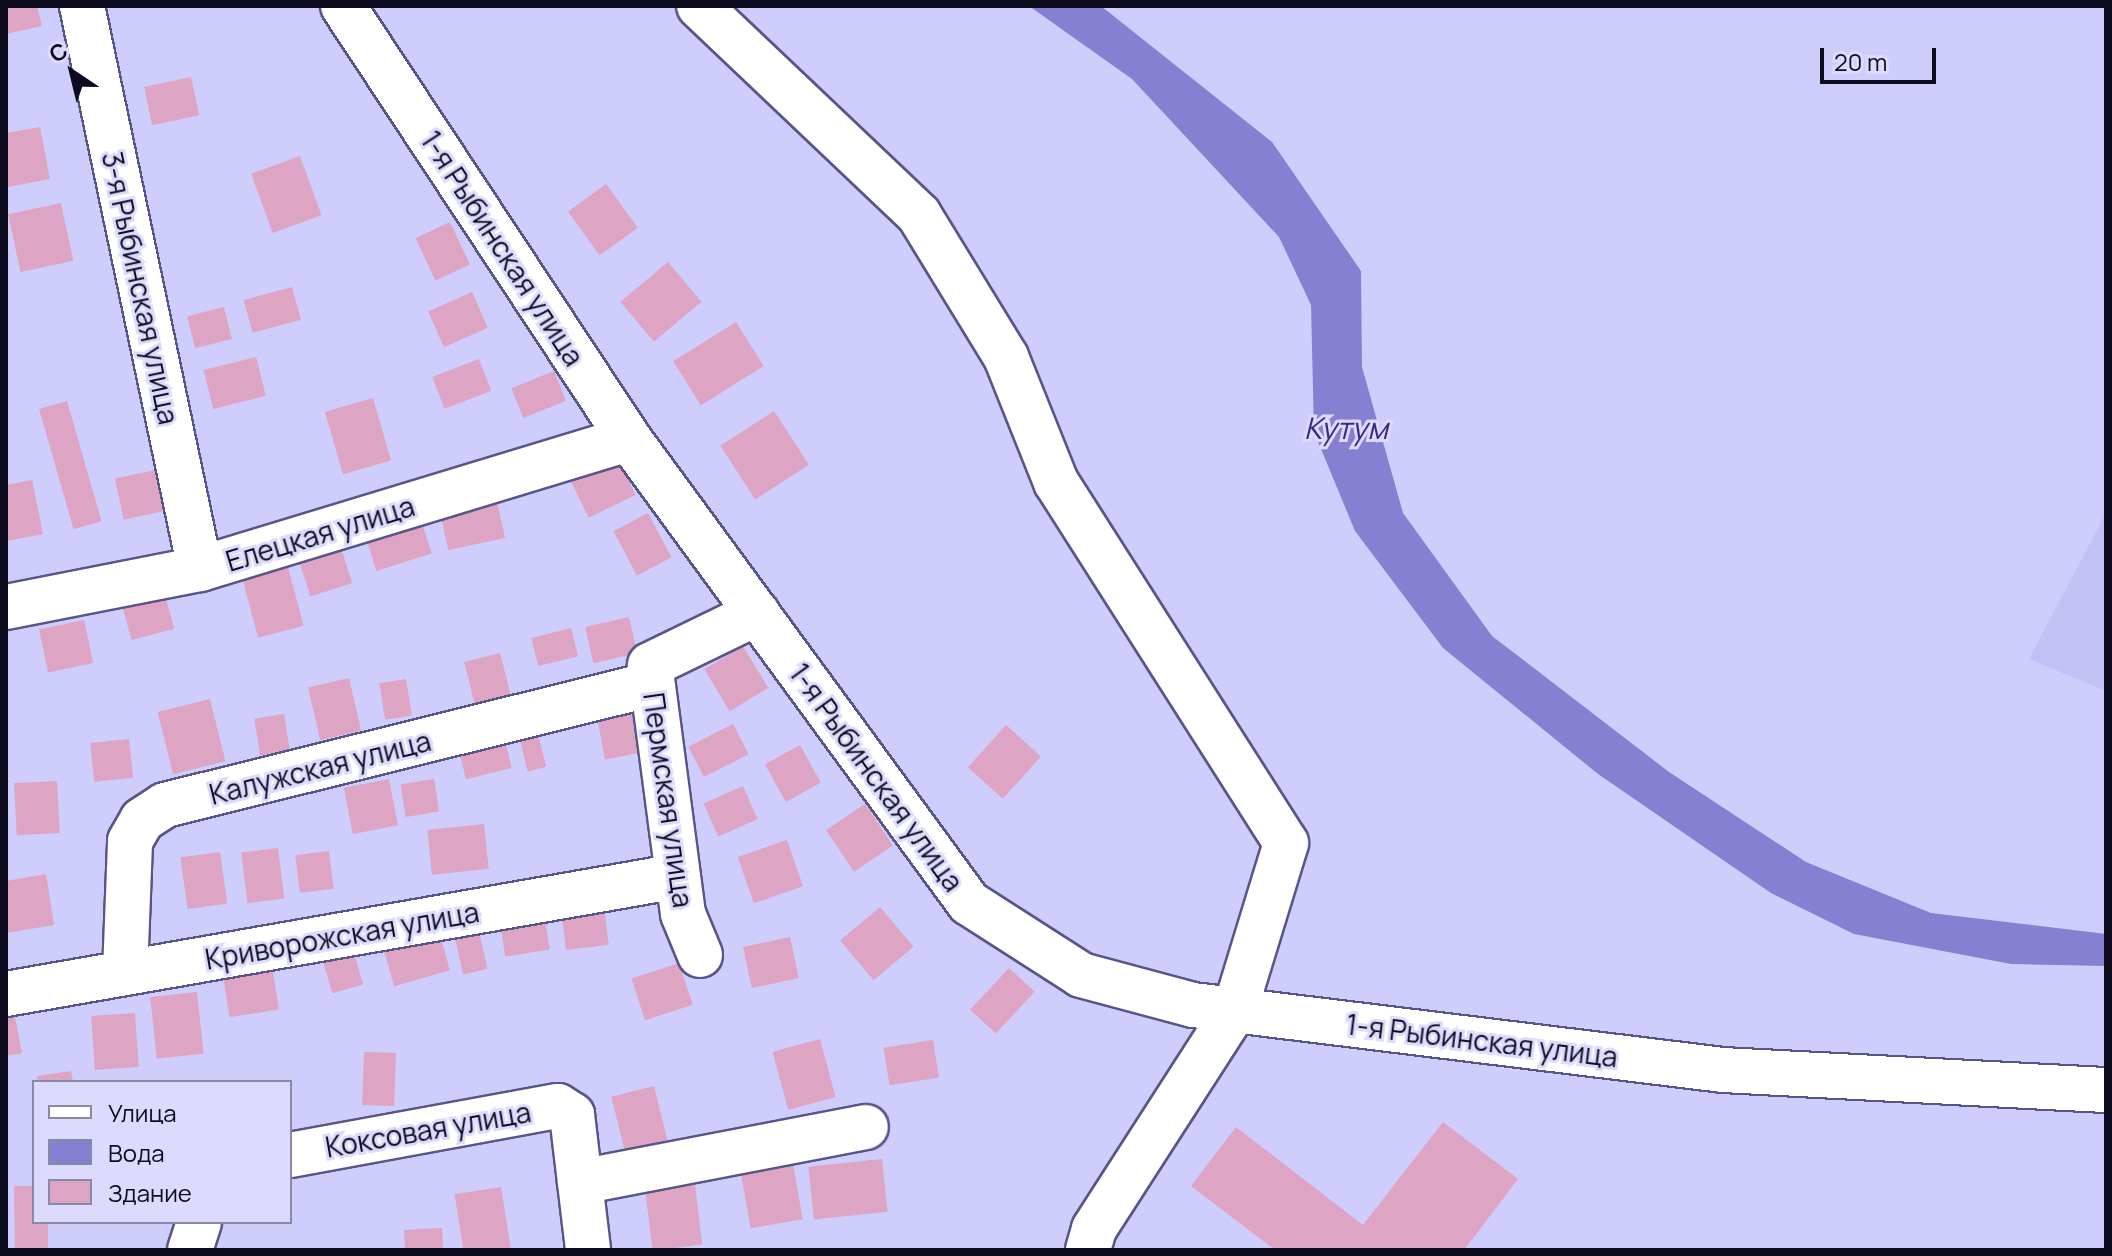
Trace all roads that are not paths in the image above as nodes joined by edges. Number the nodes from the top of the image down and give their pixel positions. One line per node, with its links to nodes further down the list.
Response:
1 (82, 6): 5 (street, 3-я Рыбинская улица)
2 (343, 6): 4 (street, 1-я Рыбинская улица)
3 (699, 6): 13 (street)
4 (629, 439): 5 (street, Елецкая улица); 7 (street, 1-я Рыбинская улица)
5 (200, 569): 6 (street, Елецкая улица)
6 (6, 607)
7 (757, 613): 8 (street, Пермская улица); 13 (street, 1-я Рыбинская улица)
8 (652, 684): 9 (street, Пермская улица); 11 (street, Калужская улица)
9 (678, 876): 10 (street, Пермская улица); 11 (street, Криворожская улица)
10 (700, 955)
11 (125, 973): 12 (street, Криворожская улица)
12 (6, 994)
13 (1235, 1010): 14 (street, 1-я Рыбинская улица); 21 (street)
14 (2106, 1090)
15 (866, 1127): 17 (street)
16 (292, 1155): 17 (street, Коксовая улица)
17 (580, 1182): 20 (street, Коксовая улица)
18 (198, 1224): 19 (street)
19 (190, 1250)
20 (588, 1250)
21 (1088, 1250)

